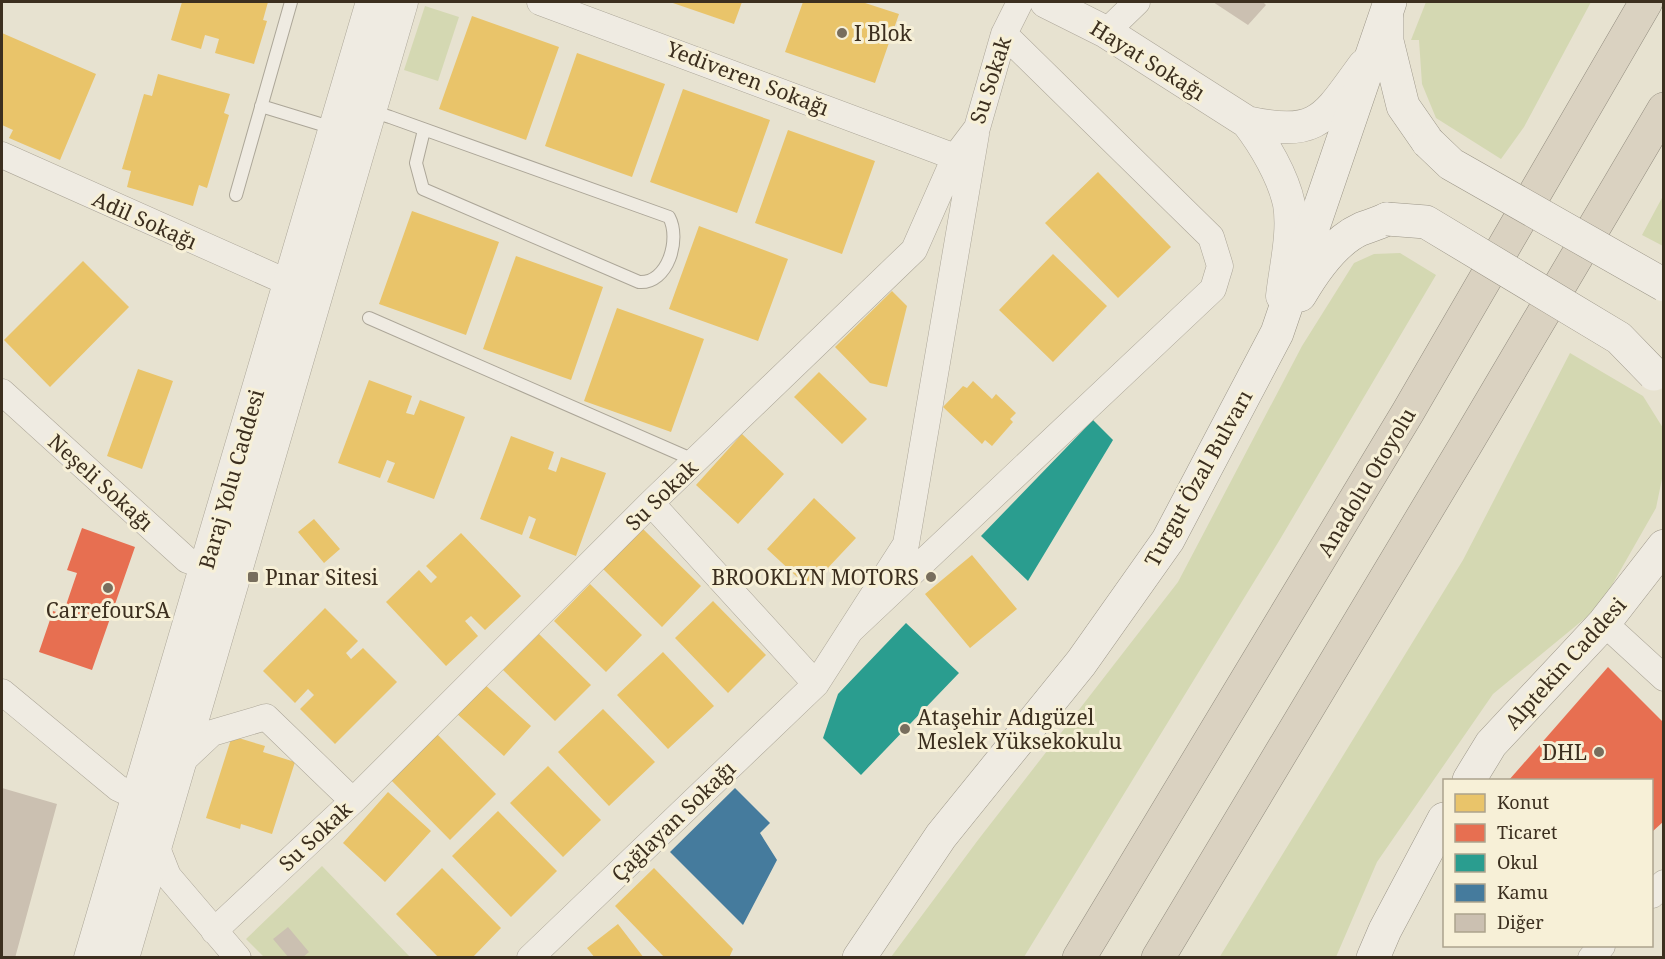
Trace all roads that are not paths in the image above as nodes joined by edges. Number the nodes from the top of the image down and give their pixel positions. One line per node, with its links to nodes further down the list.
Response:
1 (291, 2): 14 (lane)
2 (372, 2): 18 (street, Baraj Yolu Caddesi)
3 (402, 2): 16 (street, Baraj Yolu Caddesi)
4 (540, 2): 10 (street, Yediveren Sokağı)
5 (1020, 2): 12 (street, Su Sokak)
6 (1046, 2): 11 (street, Hayat Sokağı)
7 (1137, 2): 11 (street)
8 (1646, 2): 53 (highway, Anadolu Otoyolu)
9 (1388, 4): 13 (main road, Turgut Özal Bulvarı); 25 (main road, bridge)
10 (601, 11): 22 (street, Yediveren Sokağı)
11 (1106, 32): 17 (street, Hayat Sokağı)
12 (1004, 34): 19 (street, Su Sokak); 35 (street)
13 (1368, 59): 17 (street); 27 (main road, Turgut Özal Bulvarı)
14 (261, 106): 18 (lane); 23 (lane)
15 (1664, 109): 54 (highway)
16 (371, 111): 20 (lane); 39 (street, Baraj Yolu Caddesi)
17 (1247, 122): 27 (street)
18 (334, 128): 24 (street, Baraj Yolu Caddesi)
19 (977, 128): 22 (street, Su Sokak); 35 (street, Çağlayan Sokağı)
20 (424, 130): 20 (lane)
21 (2, 155): 24 (street, Adil Sokağı)
22 (955, 157): 30 (street, Su Sokak)
23 (236, 195)
24 (289, 283): 33 (street, Baraj Yolu Caddesi)
25 (1664, 285)
26 (369, 318): 30 (lane)
27 (1277, 333): 28 (main road, bridge); 52 (main road, Turgut Özal Bulvarı)
28 (1659, 380)
29 (2, 392): 33 (street, Neşeli Sokağı)
30 (696, 461): 31 (street, Su Sokak)
31 (651, 503): 37 (street); 42 (street, Su Sokak)
32 (1664, 546): 34 (main road, Alptekin Caddesi)
33 (205, 566): 41 (street, Baraj Yolu Caddesi)
34 (1604, 623): 36 (street); 40 (main road, Alptekin Caddesi)
35 (850, 631): 37 (street, Çağlayan Sokağı)
36 (1664, 678)
37 (816, 684): 51 (street, Çağlayan Sokağı)
38 (2, 692): 41 (street)
39 (180, 764): 41 (street); 42 (street); 44 (street, Baraj Yolu Caddesi)
40 (1470, 779)
41 (137, 797): 44 (street); 48 (street, Baraj Yolu Caddesi)
42 (353, 801): 47 (street, Su Sokak)
43 (1443, 821): 55 (main road)
44 (155, 848): 47 (street); 49 (street, Baraj Yolu Caddesi)
45 (1664, 883): 46 (street)
46 (1653, 894)
47 (214, 931): 50 (street)
48 (90, 957)
49 (123, 957)
50 (238, 957)
51 (530, 957)
52 (860, 957)
53 (1079, 957)
54 (1158, 957)
55 (1373, 957)

